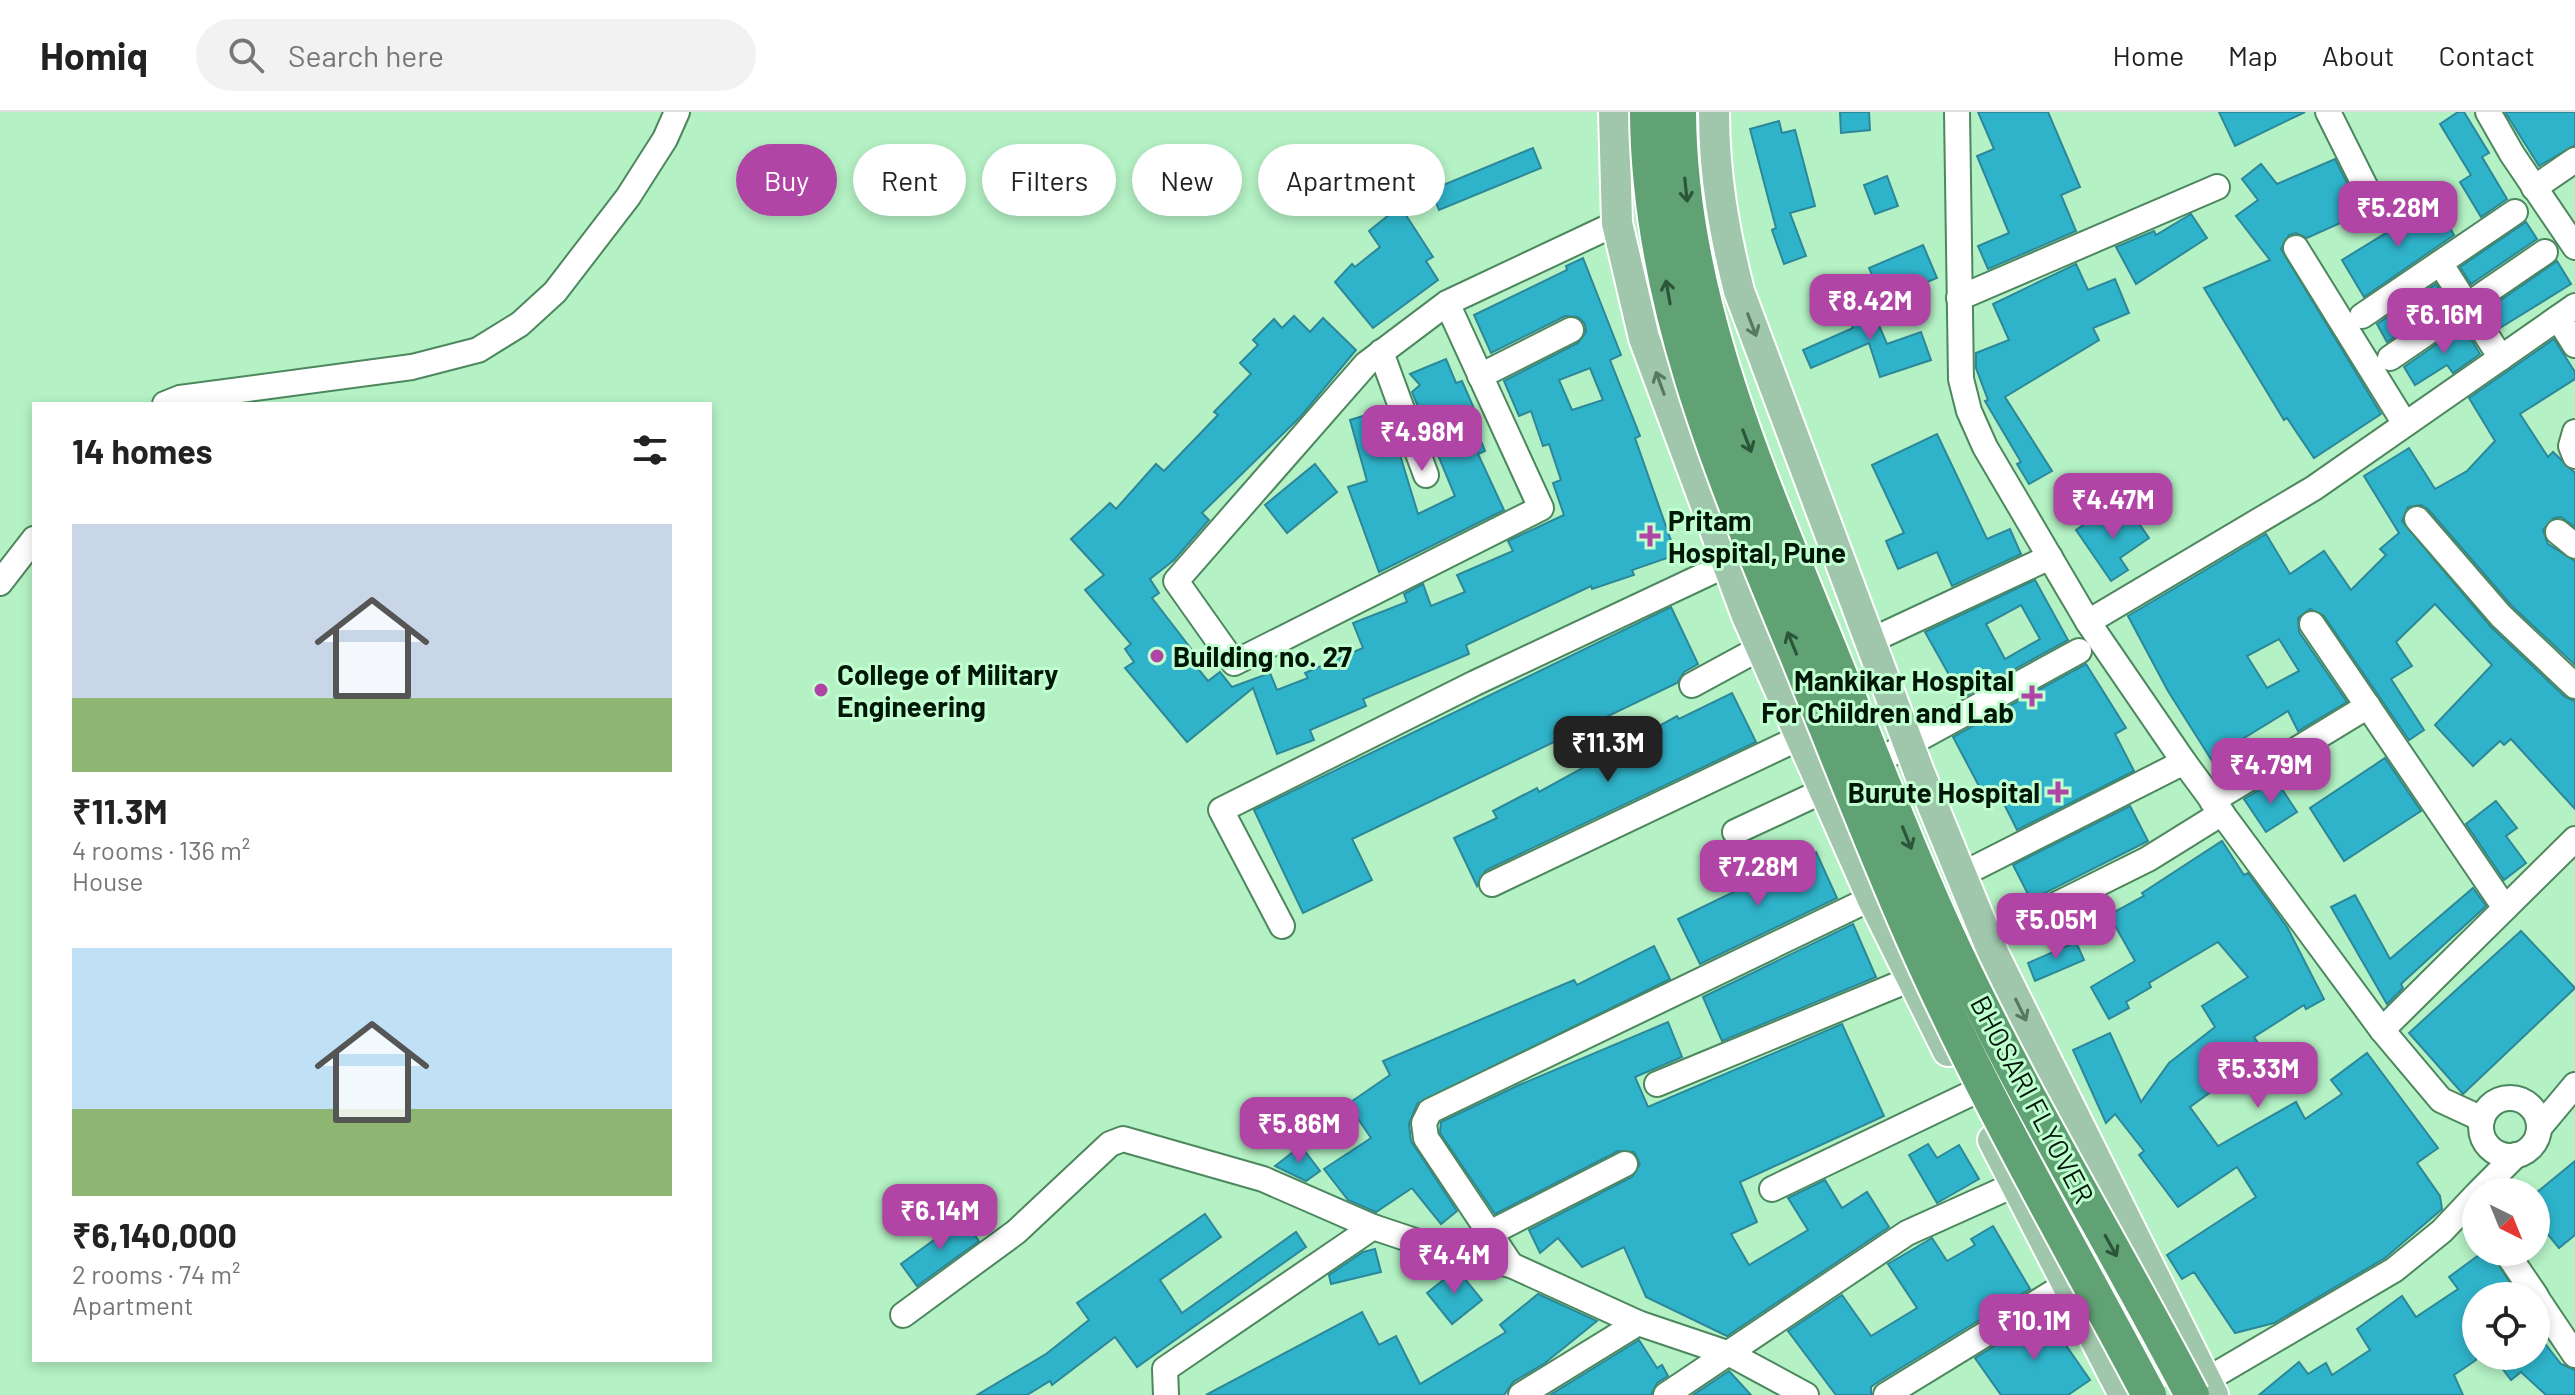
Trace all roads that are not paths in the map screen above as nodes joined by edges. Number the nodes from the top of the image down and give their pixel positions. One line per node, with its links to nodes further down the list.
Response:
1 (677, 112): 30 (street)
2 (1614, 112): 14 (main road)
3 (1647, 112): 90 (highway, BHOSARI FLYOVER, one-way to 3, bridge)
4 (1679, 112): 83 (highway, BHOSARI FLYOVER, one-way to 83, bridge)
5 (1714, 112): 42 (main road, one-way to 42)
6 (1957, 112): 19 (street)
7 (2328, 112): 12 (street)
8 (2488, 112): 11 (street)
9 (2575, 160): 11 (street)
10 (2217, 187): 19 (street)
11 (2534, 188): 15 (street)
12 (2371, 198)
13 (2515, 212): 18 (street)
14 (1617, 223): 20 (street); 38 (main road, one-way to 14)
15 (2572, 236)
16 (2296, 248): 23 (street)
17 (2545, 252): 21 (street)
18 (2440, 263): 21 (street); 23 (street)
19 (1959, 298): 37 (street)
20 (1447, 303): 26 (street); 29 (street)
21 (2466, 306): 27 (street); 28 (street)
22 (2567, 312): 25 (street); 28 (street)
23 (2354, 322): 31 (street)
24 (1571, 330): 29 (street)
25 (2575, 345)
26 (1381, 352): 29 (street); 34 (street)
27 (2390, 358)
28 (2501, 358): 31 (street)
29 (1480, 376)
30 (170, 402)
31 (2405, 424): 40 (street)
32 (2575, 432): 33 (street)
33 (2575, 456)
34 (1426, 475)
35 (2417, 519): 46 (street)
36 (32, 542): 39 (street)
37 (2050, 557): 40 (street); 42 (street)
38 (1728, 564): 43 (main road); 59 (street)
39 (0, 583)
40 (2088, 622): 50 (street)
41 (2312, 624): 47 (street)
42 (1870, 641): 49 (main road)
43 (1762, 647): 45 (street); 48 (main road)
44 (2079, 651): 49 (street)
45 (1692, 685)
46 (2575, 686)
47 (2368, 706): 52 (street); 58 (street)
48 (1801, 737): 51 (main road); 56 (street)
49 (1910, 742): 51 (street); 55 (main road)
50 (2184, 762): 52 (street); 55 (street)
51 (1825, 790): 53 (street); 57 (main road)
52 (2217, 807): 60 (street); 62 (street)
53 (1735, 832)
54 (2575, 839): 58 (street)
55 (1961, 875): 60 (main road)
56 (1492, 884)
57 (1872, 898): 61 (main road); 75 (street)
58 (2505, 908): 62 (street)
59 (1282, 926)
60 (1987, 939): 83 (main road, one-way to 83)
61 (1911, 979): 63 (street); 65 (main road)
62 (2382, 1030): 66 (street)
63 (1657, 1084)
64 (2575, 1085): 67 (street)
65 (1970, 1094): 71 (main road); 72 (street)
66 (2482, 1119): 67 (street); 68 (street)
67 (2539, 1128): 68 (street)
68 (2516, 1155): 70 (street)
69 (1625, 1164): 75 (street)
70 (2495, 1178)
71 (2016, 1184): 77 (main road); 81 (street)
72 (1772, 1189)
73 (2462, 1213): 83 (street)
74 (1373, 1227): 76 (street); 78 (street); 84 (street)
75 (1490, 1233): 76 (street)
76 (1511, 1265): 80 (street)
77 (2067, 1284): 88 (street); 89 (main road)
78 (903, 1315)
79 (2550, 1317): 82 (street)
80 (1638, 1323): 81 (street); 85 (street)
81 (1730, 1354): 86 (street); 87 (street)
82 (2575, 1355)
83 (2204, 1391): 91 (street)
84 (1166, 1395)
85 (1521, 1395)
86 (1666, 1395)
87 (1806, 1395)
88 (1886, 1395)
89 (2124, 1395)
90 (2149, 1395)
91 (2178, 1395)

